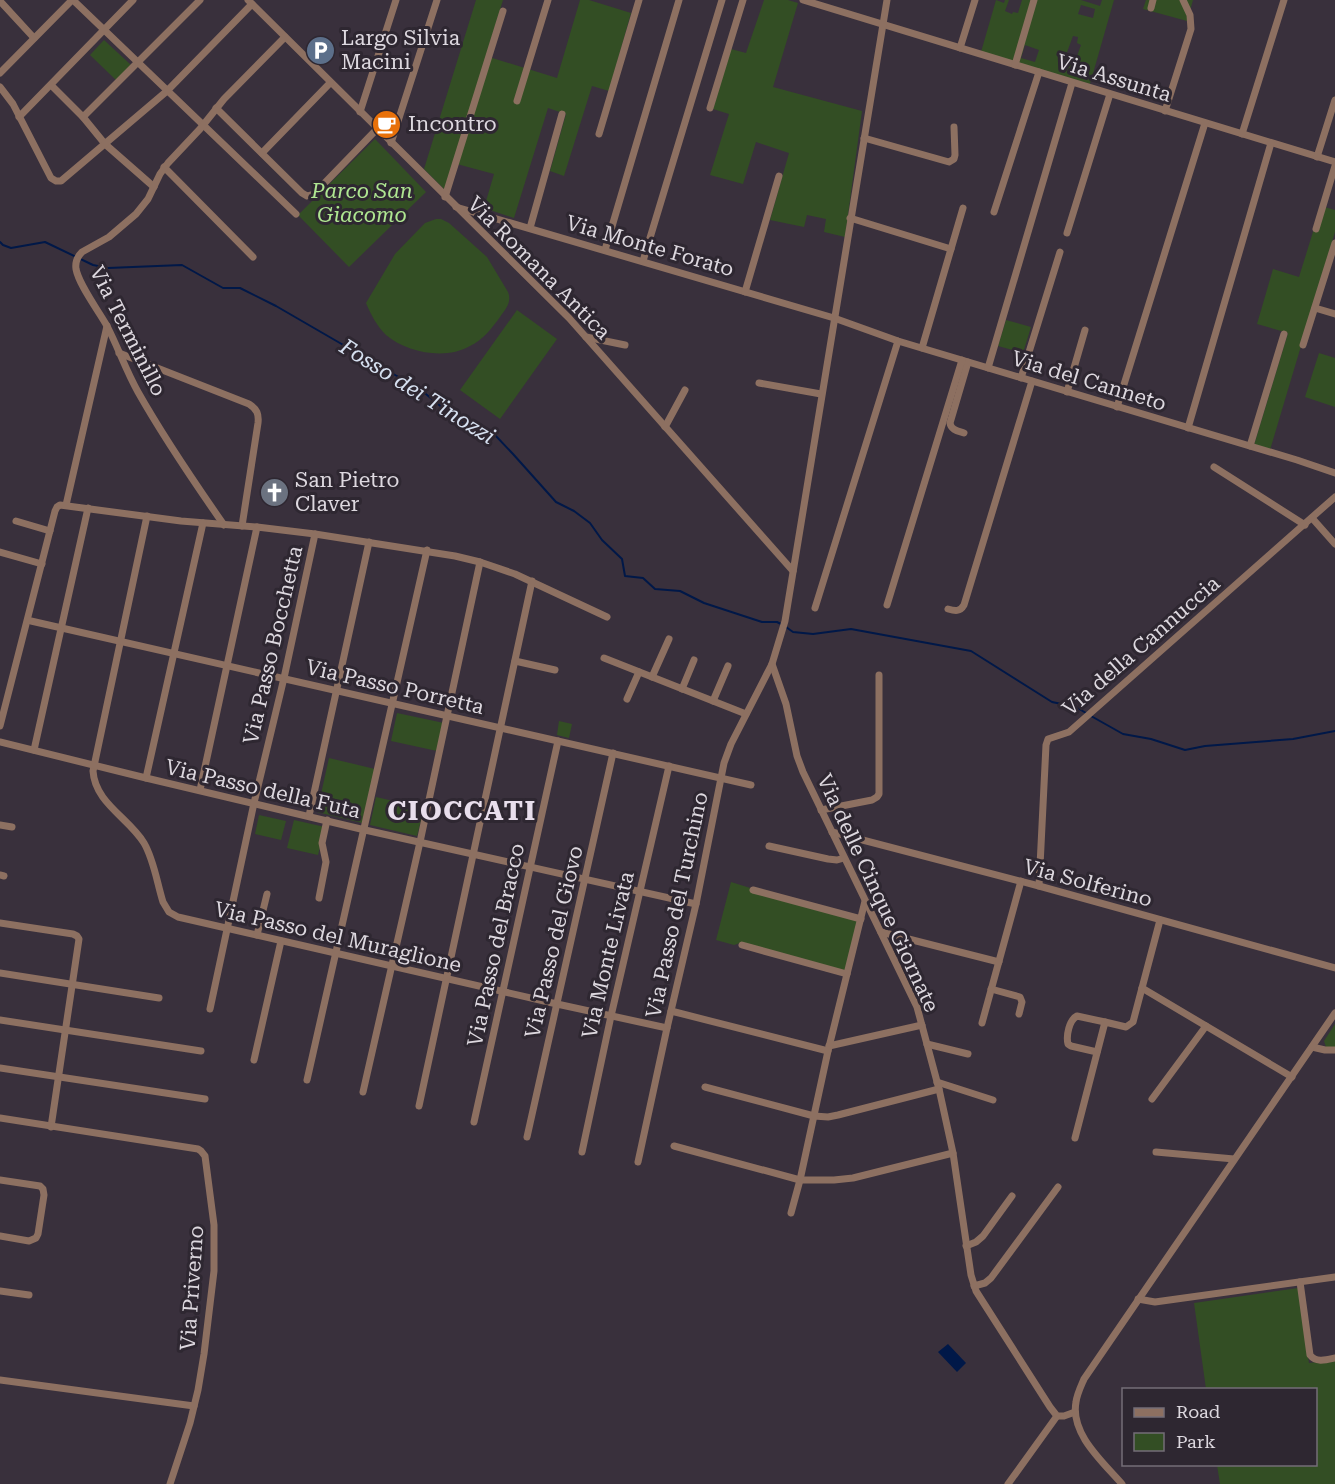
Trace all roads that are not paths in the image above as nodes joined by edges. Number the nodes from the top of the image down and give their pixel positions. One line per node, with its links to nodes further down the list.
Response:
1 (72, 0): 23 (street); 25 (street)
2 (134, 0): 23 (street)
3 (200, 0): 27 (street)
4 (396, 0): 42 (street)
5 (437, 0): 53 (street)
6 (548, 0): 38 (street)
7 (639, 0): 50 (street)
8 (679, 0): 73 (street)
9 (722, 0): 76 (street)
10 (743, 0): 40 (street)
11 (803, 0): 22 (street, Via Assunta)
12 (887, 0): 22 (street, Via Passo del Turchino)
13 (975, 0): 26 (street)
14 (1034, 0): 28 (street)
15 (1153, 0): 20 (street)
16 (1183, 0): 41 (street)
17 (1284, 0): 51 (street)
18 (0, 1): 25 (street)
19 (250, 2): 24 (street, Via Romana Antica); 35 (street)
20 (1151, 8)
21 (503, 11): 62 (street)
22 (883, 25): 26 (street, Via Assunta); 52 (street, Via Passo del Turchino)
23 (104, 30): 27 (street); 33 (street)
24 (285, 37): 31 (street, Via Romana Antica); 39 (street, Via Terminillo)
25 (34, 38): 30 (street)
26 (960, 48): 28 (street, Via Assunta)
27 (137, 62): 35 (street); 45 (street)
28 (1014, 65): 29 (street, Via Assunta)
29 (1039, 72): 32 (street, Via Assunta); 65 (street)
30 (0, 73)
31 (330, 83): 42 (street, Via Romana Antica); 56 (street)
32 (1072, 83): 36 (street, Via Assunta); 91 (street)
33 (51, 84): 44 (street); 45 (street)
34 (0, 87): 44 (street)
35 (167, 91): 47 (street); 55 (street)
36 (1110, 94): 41 (street, Via Assunta); 70 (street)
37 (1335, 100): 57 (street)
38 (517, 101)
39 (216, 108): 47 (street, Via Terminillo); 56 (street)
40 (710, 108)
41 (1165, 111): 46 (street, Via Assunta)
42 (360, 112): 49 (street, Via Romana Antica)
43 (562, 114): 68 (street)
44 (19, 117): 55 (street)
45 (82, 117): 55 (street)
46 (1204, 123): 51 (street, Via Assunta); 98 (street)
47 (203, 126): 59 (street, Via Terminillo); 66 (street)
48 (954, 128): 52 (street)
49 (377, 129): 53 (street, Via Romana Antica); 56 (street)
50 (599, 134)
51 (1242, 134): 54 (street, Via Assunta)
52 (864, 138): 67 (street, Via Passo del Turchino)
53 (392, 143): 62 (street, Via Romana Antica)
54 (1271, 143): 57 (street, Via Assunta); 100 (street)
55 (105, 144): 61 (street)
56 (262, 153)
57 (1317, 157): 58 (street, Via Assunta)
58 (1335, 164): 69 (street)
59 (164, 167): 61 (street, Via Terminillo); 75 (street)
60 (779, 176): 77 (street)
61 (154, 187): 81 (street, Via Terminillo)
62 (445, 197): 63 (street, Via Romana Antica)
63 (456, 207): 68 (street, Via Monte Forato); 84 (street, Via Romana Antica)
64 (963, 208): 72 (street)
65 (994, 212)
66 (296, 214)
67 (850, 218): 72 (street); 80 (street, Via Passo del Turchino)
68 (530, 228): 73 (street, Via Monte Forato)
69 (1316, 229)
70 (1066, 232)
71 (1335, 243): 78 (street)
72 (951, 249): 88 (street)
73 (605, 250): 76 (street, Via Monte Forato)
74 (1060, 252): 92 (street)
75 (253, 257)
76 (643, 261): 77 (street, Via Monte Forato)
77 (745, 292): 80 (street, Via Monte Forato)
78 (1315, 308): 79 (street); 87 (street)
79 (1335, 314)
80 (834, 318): 85 (street, Via del Canneto); 97 (street, Via Passo del Turchino)
81 (107, 326): 89 (street, Via Terminillo); 106 (street)
82 (1085, 330): 96 (street)
83 (1284, 334): 102 (street)
84 (586, 338): 86 (street); 99 (street, Via Romana Antica)
85 (898, 341): 88 (street, Via del Canneto); 127 (street)
86 (625, 345)
87 (1303, 345)
88 (922, 348): 90 (street, Via del Canneto)
89 (119, 352): 112 (street, Via Terminillo); 114 (street)
90 (965, 361): 91 (street, Via del Canneto); 101 (street); 126 (street)
91 (988, 368): 92 (street, Via del Canneto)
92 (1021, 378): 93 (street, Via del Canneto)
93 (1032, 381): 96 (street, Via del Canneto); 128 (street)
94 (759, 383): 97 (street)
95 (685, 390): 99 (street)
96 (1067, 392): 98 (street, Via del Canneto)
97 (821, 394): 124 (street, Via Passo del Turchino)
98 (1117, 407): 100 (street, Via del Canneto)
99 (665, 428): 124 (street, Via Romana Antica)
100 (1188, 428): 102 (street, Via del Canneto)
101 (964, 433)
102 (1250, 446): 104 (street, Via del Canneto)
103 (1214, 467): 113 (street)
104 (1335, 473)
105 (1335, 497): 109 (street, Via della Cannuccia)
106 (62, 505): 107 (street); 116 (street)
107 (88, 508): 108 (street); 131 (street)
108 (147, 516): 111 (street); 133 (street)
109 (1312, 518): 113 (street, Via della Cannuccia); 119 (street)
110 (16, 521): 116 (street)
111 (202, 523): 112 (street); 134 (street)
112 (224, 525): 114 (street)
113 (1305, 525): 180 (street, Via della Cannuccia)
114 (242, 526): 115 (street)
115 (257, 527): 117 (street); 139 (street)
116 (51, 531): 123 (street)
117 (315, 534): 118 (street); 145 (street, Via Passo Bocchetta)
118 (369, 542): 120 (street); 147 (street)
119 (1335, 544)
120 (427, 550): 122 (street); 150 (street)
121 (0, 552): 123 (street)
122 (480, 562): 125 (street); 152 (street)
123 (42, 564): 153 (street)
124 (793, 571): 138 (street, Via Passo del Turchino)
125 (532, 581): 129 (street); 137 (street)
126 (887, 605)
127 (815, 608)
128 (948, 609)
129 (607, 617)
130 (31, 621): 131 (street, Via Passo Porretta)
131 (62, 628): 133 (street, Via Passo Porretta); 157 (street)
132 (669, 639): 144 (street)
133 (120, 642): 134 (street, Via Passo Porretta); 159 (street)
134 (174, 653): 139 (street, Via Passo Porretta); 161 (street)
135 (604, 658): 142 (street)
136 (694, 660): 146 (street)
137 (515, 661): 141 (street); 154 (street)
138 (772, 664): 151 (street, Via Passo del Turchino); 166 (street, Via delle Cinque Giornate)
139 (226, 665): 145 (street, Via Passo Porretta); 164 (street)
140 (728, 666): 149 (street)
141 (555, 670)
142 (639, 672): 144 (street); 148 (street)
143 (879, 675): 166 (street)
144 (652, 677): 146 (street)
145 (284, 678): 147 (street, Via Passo Porretta); 165 (street, Via Passo Bocchetta)
146 (682, 689): 149 (street)
147 (336, 691): 150 (street, Via Passo Porretta); 167 (street)
148 (627, 699)
149 (713, 701): 151 (street)
150 (393, 704): 152 (street, Via Passo Porretta); 171 (street)
151 (746, 714): 162 (street, Via Passo del Turchino)
152 (448, 716): 154 (street, Via Passo Porretta); 173 (street)
153 (0, 726)
154 (501, 728): 155 (street, Via Passo Porretta); 175 (street)
155 (558, 741): 158 (street, Via Passo Porretta); 177 (street, Via Passo del Bracco)
156 (0, 742): 157 (street, Via Passo della Futa)
157 (34, 750): 159 (street, Via Passo della Futa)
158 (613, 753): 160 (street, Via Passo Porretta); 178 (street, Via Passo del Giovo)
159 (93, 765): 161 (street, Via Passo della Futa); 190 (street, Via Passo del Muraglione)
160 (669, 766): 162 (street, Via Passo Porretta); 182 (street, Via Monte Livata)
161 (146, 778): 164 (street, Via Passo della Futa)
162 (721, 778): 163 (street, Via Passo Porretta); 186 (street, Via Passo del Turchino)
163 (751, 785)
164 (200, 790): 165 (street, Via Passo della Futa)
165 (254, 803): 167 (street, Via Passo della Futa); 190 (street, Via Passo Bocchetta)
166 (821, 810): 172 (street, Via delle Cinque Giornate)
167 (309, 816): 168 (street, Via Passo della Futa)
168 (327, 820): 171 (street, Via Passo della Futa); 184 (street)
169 (0, 825): 170 (street)
170 (12, 827)
171 (365, 830): 173 (street, Via Passo della Futa); 195 (street)
172 (832, 832): 176 (street, Via delle Cinque Giornate); 179 (street, Via Solferino)
173 (420, 842): 175 (street, Via Passo della Futa); 197 (street)
174 (769, 846): 176 (street)
175 (474, 854): 177 (street, Via Passo della Futa); 201 (street)
176 (844, 858): 185 (street, Via delle Cinque Giornate)
177 (530, 866): 178 (street, Via Passo della Futa); 205 (street, Via Passo del Bracco)
178 (585, 879): 182 (street, Via Passo della Futa); 207 (street, Via Passo del Giovo)
179 (1021, 881): 180 (street, Via Solferino); 196 (street)
180 (1039, 886): 188 (street, Via Solferino)
181 (753, 890): 187 (street)
182 (640, 891): 186 (street, Via Passo della Futa); 212 (street, Via Monte Livata)
183 (267, 894): 192 (street)
184 (319, 898)
185 (865, 901): 187 (street); 191 (street, Via delle Cinque Giornate)
186 (696, 904): 209 (street, Via Passo del Turchino)
187 (861, 919): 200 (street)
188 (1160, 920): 198 (street, Via Solferino); 203 (street)
189 (0, 923): 202 (street)
190 (227, 928): 192 (street, Via Passo del Muraglione); 208 (street, Via Passo Bocchetta)
191 (881, 932): 196 (street); 216 (street, Via delle Cinque Giornate)
192 (257, 935): 193 (street, Via Passo del Muraglione)
193 (281, 941): 195 (street, Via Passo del Muraglione); 227 (street)
194 (742, 945): 200 (street)
195 (335, 953): 197 (street, Via Passo del Muraglione); 231 (street)
196 (999, 962): 204 (street)
197 (391, 966): 201 (street, Via Passo del Muraglione); 234 (street)
198 (1335, 968)
199 (0, 973): 202 (street)
200 (847, 974): 222 (street)
201 (447, 979): 205 (street, Via Passo del Muraglione); 238 (street)
202 (73, 985): 206 (street); 219 (street)
203 (1142, 988): 214 (street); 217 (street)
204 (991, 989): 211 (street); 215 (street)
205 (502, 992): 207 (street, Via Passo del Muraglione); 241 (street, Via Passo del Bracco)
206 (159, 998)
207 (557, 1004): 212 (street, Via Passo del Muraglione); 243 (street, Via Passo del Giovo)
208 (210, 1009)
209 (671, 1011): 218 (street, Via Passo del Turchino); 222 (street)
210 (1335, 1013): 221 (street)
211 (1019, 1014)
212 (611, 1016): 218 (street, Via Passo del Muraglione); 246 (street, Via Monte Livata)
213 (0, 1020): 219 (street)
214 (1105, 1022): 225 (street); 225 (street)
215 (982, 1023)
216 (922, 1024): 220 (street, Via delle Cinque Giornate); 222 (street)
217 (1206, 1026): 230 (street); 236 (street)
218 (667, 1028): 250 (street, Via Passo del Turchino)
219 (66, 1030): 224 (street); 229 (street)
220 (927, 1044): 226 (street); 232 (street, Via delle Cinque Giornate)
221 (1312, 1047): 223 (street); 230 (street)
222 (829, 1048): 239 (street)
223 (1335, 1050)
224 (201, 1051)
225 (1097, 1053): 244 (street)
226 (968, 1054)
227 (254, 1060)
228 (0, 1068): 229 (street)
229 (59, 1077): 235 (street); 242 (street)
230 (1292, 1077): 249 (street)
231 (308, 1080)
232 (938, 1086): 237 (street); 239 (street); 248 (street, Via delle Cinque Giornate)
233 (705, 1087): 239 (street)
234 (363, 1092)
235 (205, 1099)
236 (1152, 1099)
237 (993, 1100)
238 (419, 1106)
239 (814, 1116): 252 (street)
240 (0, 1118): 242 (street, Via Priverno)
241 (474, 1122)
242 (51, 1127): 266 (street, Via Priverno)
243 (527, 1137)
244 (1075, 1138)
245 (674, 1146): 252 (street)
246 (582, 1152)
247 (1156, 1152): 249 (street)
248 (953, 1153): 252 (street); 257 (street, Via delle Cinque Giornate)
249 (1234, 1159): 263 (street)
250 (638, 1162)
251 (0, 1180): 256 (street)
252 (800, 1180): 255 (street)
253 (1058, 1187): 260 (street)
254 (1012, 1196): 257 (street)
255 (791, 1213)
256 (0, 1236)
257 (966, 1246): 260 (street, Via delle Cinque Giornate)
258 (1335, 1277): 259 (street)
259 (1300, 1282): 263 (street); 264 (street)
260 (974, 1286): 268 (street, Via delle Cinque Giornate)
261 (0, 1291): 262 (street)
262 (29, 1295)
263 (1138, 1299): 267 (street)
264 (1335, 1358)
265 (0, 1380): 266 (street)
266 (194, 1406): 269 (street, Via Priverno)
267 (1075, 1412): 268 (street); 271 (street)
268 (1057, 1416): 270 (street)
269 (170, 1484)
270 (1008, 1484)
271 (1122, 1484)

